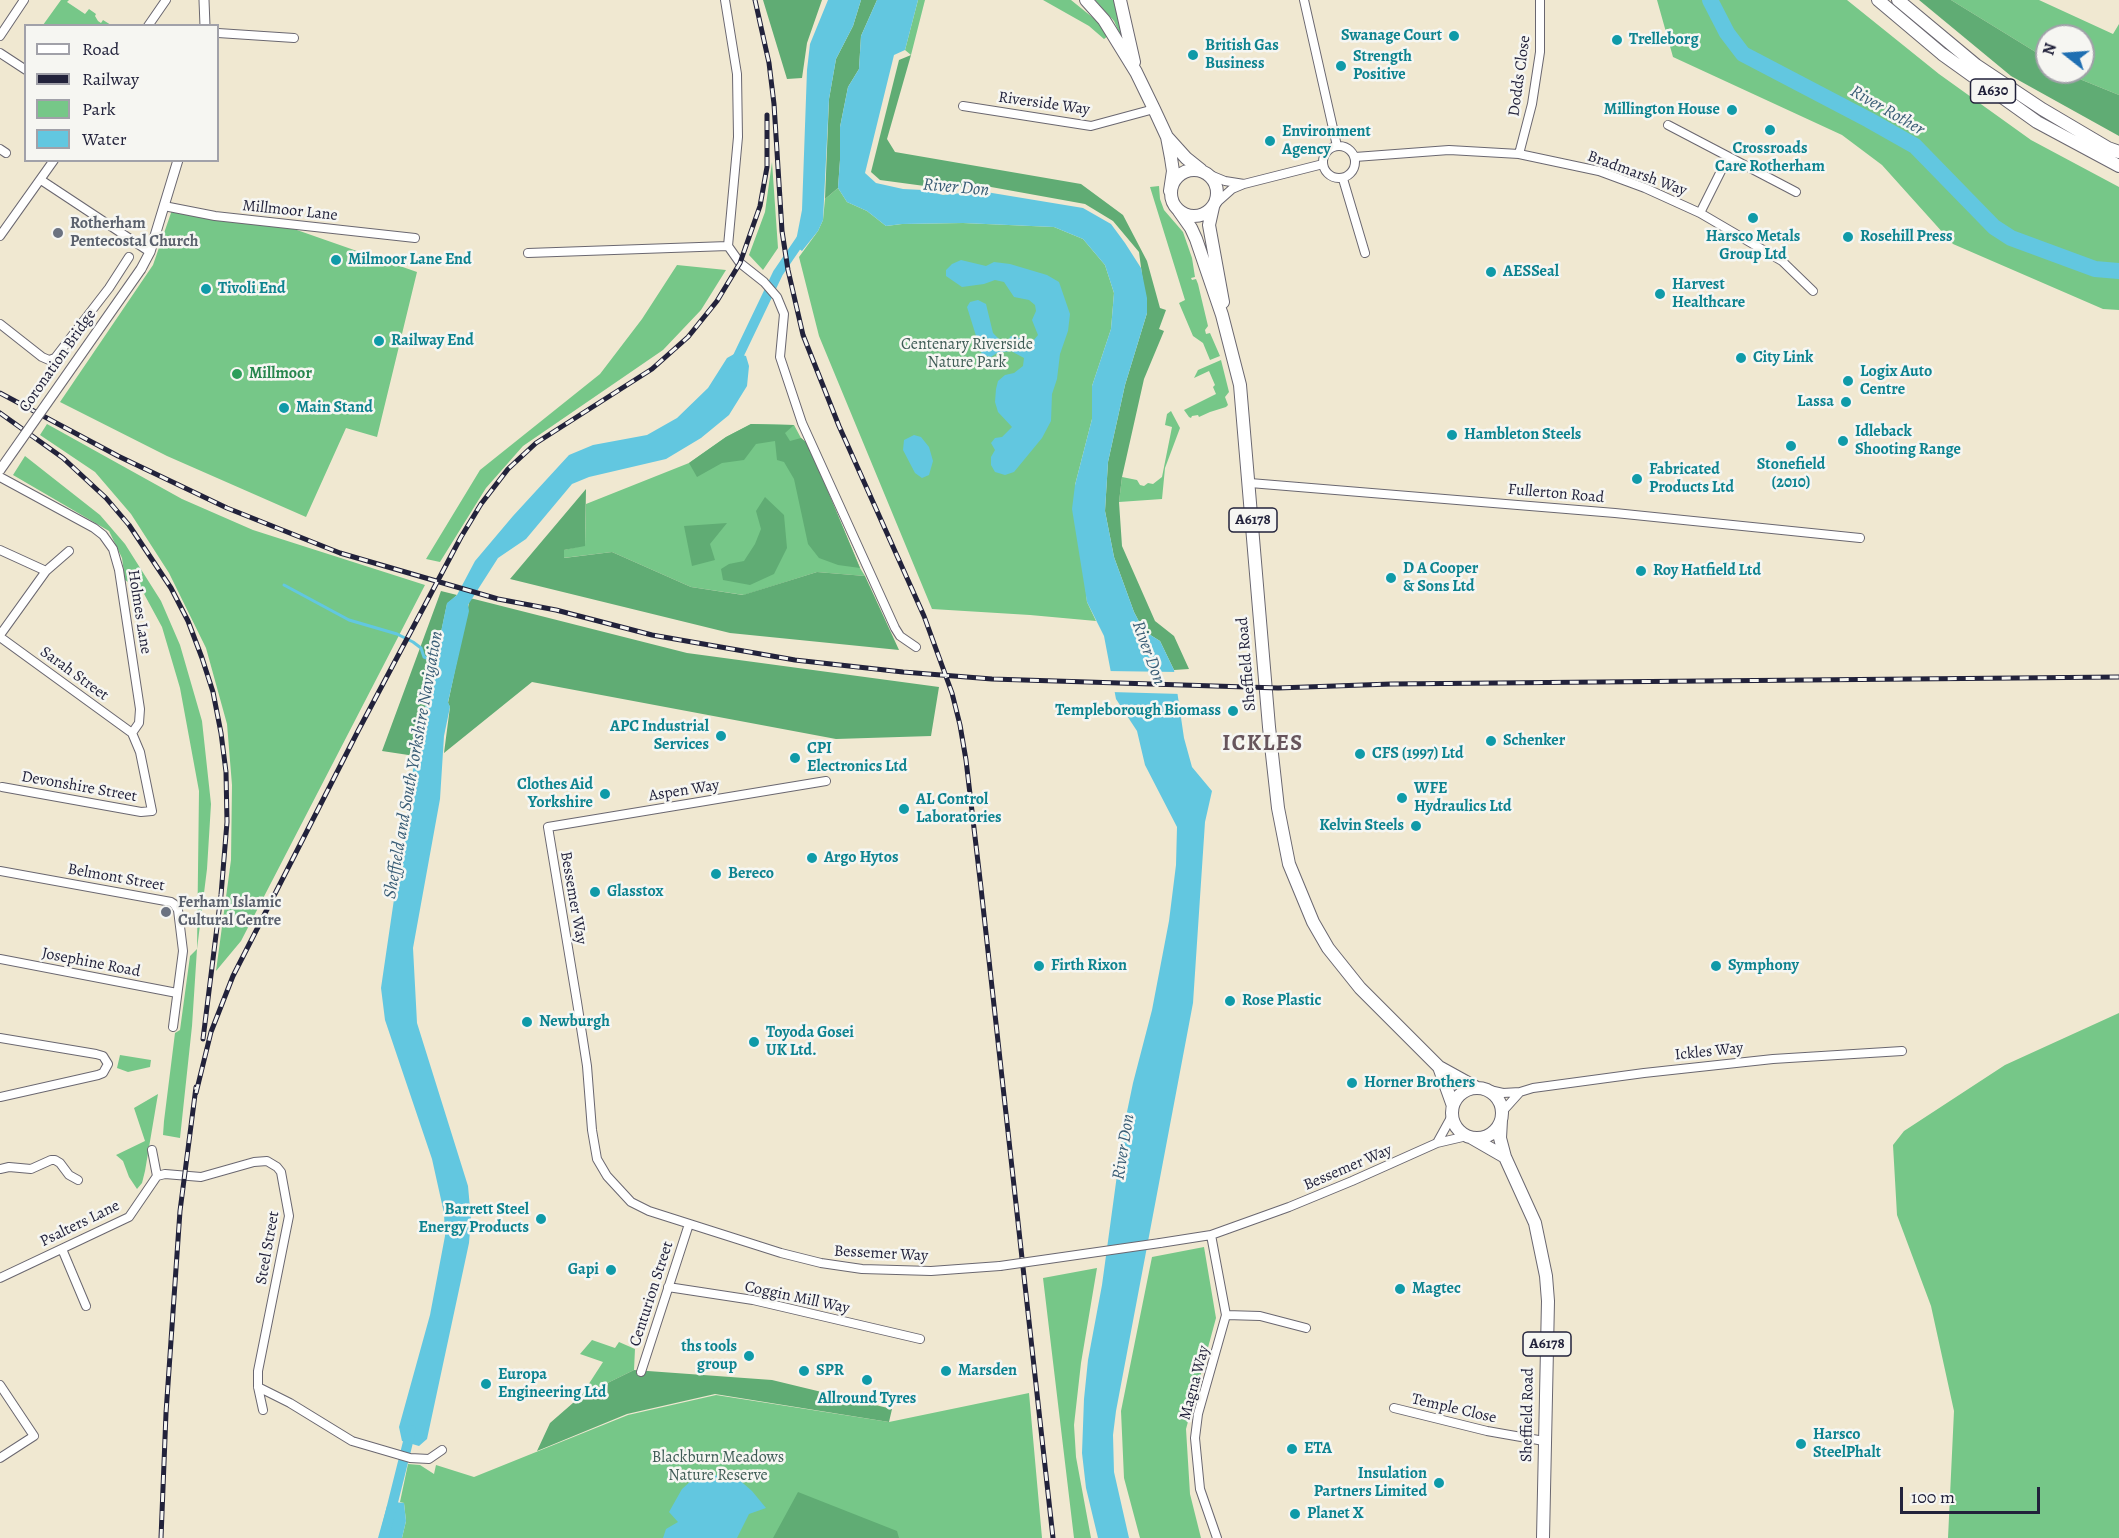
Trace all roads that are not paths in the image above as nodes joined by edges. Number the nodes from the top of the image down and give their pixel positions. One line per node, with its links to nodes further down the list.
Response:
1 (24, 0): 14 (street)
2 (166, 0): 11 (street)
3 (204, 0): 12 (street)
4 (725, 0): 44 (street)
5 (1086, 0): 18 (main road, A6178)
6 (1120, 0): 18 (main road, A6178)
7 (1304, 0): 23 (street)
8 (1540, 0): 25 (street, Dodds Close)
9 (1878, 0): 31 (main road, A630)
10 (1898, 0): 24 (main road, A630)
11 (149, 24)
12 (205, 24)
13 (219, 33): 15 (street)
14 (0, 36)
15 (294, 38)
16 (0, 53): 17 (street)
17 (24, 69)
18 (1136, 72): 20 (main road, A6178)
19 (963, 106): 20 (street, Riverside Way)
20 (1154, 109): 22 (main road, A6178)
21 (1668, 125): 27 (street)
22 (1167, 137): 32 (main road, A6178); 36 (main road, A6178)
23 (1337, 146): 26 (street); 30 (street)
24 (2119, 152)
25 (1519, 154): 26 (street, Bradmarsh Way); 41 (street, Bradmarsh Way)
26 (1355, 157): 33 (street)
27 (1728, 157): 37 (street); 41 (street)
28 (53, 162): 34 (street)
29 (177, 162): 38 (street, Coronation Bridge)
30 (1323, 164): 33 (street); 35 (street)
31 (2119, 166)
32 (1205, 172): 35 (street); 36 (main road); 39 (main road, A6178)
33 (1342, 179): 47 (street)
34 (41, 180): 42 (street); 45 (street)
35 (1244, 184): 39 (street)
36 (1170, 191): 40 (main road, A6178)
37 (1796, 192)
38 (164, 206): 43 (street, Millmoor Lane); 45 (street, Coronation Bridge)
39 (1214, 206): 40 (main road); 50 (main road, Sheffield Road / A6178)
40 (1179, 211): 50 (main road, Sheffield Road / A6178)
41 (1700, 213): 49 (street, Bradmarsh Way)
42 (0, 236)
43 (415, 238)
44 (728, 246): 46 (street); 60 (street)
45 (150, 252): 52 (street, Coronation Bridge, bridge)
46 (528, 253)
47 (1365, 253)
48 (129, 257): 51 (street)
49 (1813, 291)
50 (1222, 315): 54 (main road, Sheffield Road / A6178)
51 (0, 324)
52 (0, 470)
53 (0, 477): 61 (street, Holmes Lane)
54 (1250, 483): 55 (street, Fullerton Road); 71 (main road, Sheffield Road / A6178)
55 (1860, 538)
56 (0, 550): 58 (street)
57 (69, 551): 58 (street)
58 (46, 571): 59 (street)
59 (0, 636): 61 (street, Sarah Street)
60 (916, 647)
61 (132, 733): 63 (street, Devonshire Street)
62 (826, 781): 64 (street, Aspen Way)
63 (2, 787)
64 (548, 827): 84 (street, Bessemer Way)
65 (0, 871): 67 (street, Belmont Street)
66 (0, 959): 67 (street, Josephine Road)
67 (177, 993): 68 (street, Belmont Street)
68 (173, 1027)
69 (0, 1038): 74 (street)
70 (1902, 1052): 73 (street, Ickles Way)
71 (1439, 1067): 72 (main road, Sheffield Road / A6178); 75 (main road, Sheffield Road / A6178)
72 (1481, 1089): 73 (street, Ickles Way); 75 (main road); 76 (main road)
73 (1520, 1092): 76 (street)
74 (0, 1097)
75 (1453, 1110): 77 (main road); 78 (street)
76 (1502, 1116): 77 (main road); 80 (main road, Sheffield Road / A6178)
77 (1469, 1137): 78 (street, Bessemer Way); 80 (main road)
78 (1437, 1143): 85 (street, Bessemer Way)
79 (152, 1150): 82 (street)
80 (1504, 1157): 98 (main road, Sheffield Road / A6178)
81 (0, 1169): 83 (street)
82 (157, 1176): 86 (street, Psalters Lane); 95 (street, Steel Street)
83 (78, 1180)
84 (689, 1224): 85 (street, Bessemer Way, bridge); 88 (street, Centurion Street)
85 (1211, 1235): 90 (street, Magna Way)
86 (62, 1249): 87 (street, Psalters Lane); 89 (street)
87 (0, 1278)
88 (668, 1287): 92 (street, Coggin Mill Way); 93 (street, Centurion Street)
89 (86, 1306)
90 (1226, 1315): 91 (street); 101 (street, Magna Way)
91 (1306, 1328)
92 (920, 1339)
93 (641, 1372)
94 (0, 1385): 100 (street)
95 (258, 1387): 97 (street); 99 (street)
96 (1394, 1408): 98 (street, Temple Close)
97 (263, 1410)
98 (1544, 1441): 102 (main road, Sheffield Road / A6178)
99 (442, 1449)
100 (0, 1458)
101 (1217, 1538)
102 (1543, 1538)

